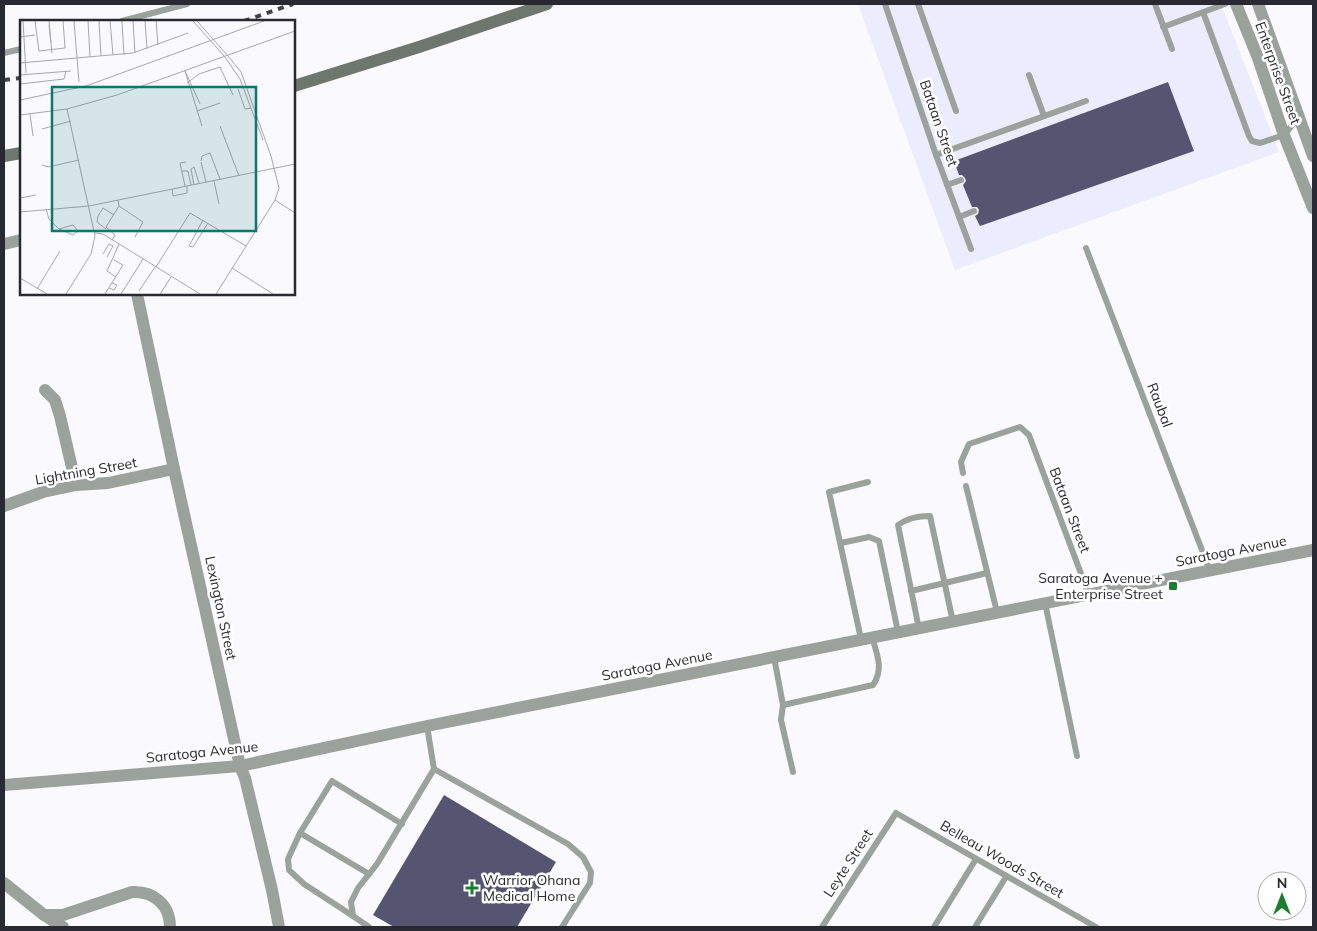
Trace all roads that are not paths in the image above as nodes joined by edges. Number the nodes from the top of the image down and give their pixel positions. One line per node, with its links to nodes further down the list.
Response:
1 (187, 4): 10 (lane)
2 (547, 4): 16 (main road)
3 (885, 4): 24 (lane, Bataan Street)
4 (918, 4): 18 (lane)
5 (1155, 4): 11 (lane)
6 (1225, 4): 9 (lane)
7 (1236, 4): 21 (street, Enterprise Street)
8 (1258, 4): 20 (street, Enterprise Street)
9 (1204, 12): 11 (lane); 21 (lane)
10 (126, 20)
11 (1164, 27): 13 (lane)
12 (20, 49): 14 (lane)
13 (1172, 49)
14 (4, 53)
15 (1029, 75): 19 (lane)
16 (295, 86)
17 (1086, 101): 19 (lane)
18 (956, 111)
19 (1044, 116): 24 (lane)
20 (1299, 117): 21 (lane); 25 (street, Enterprise Street)
21 (1284, 135): 28 (street, Enterprise Street)
22 (20, 153): 23 (main road)
23 (4, 156)
24 (936, 156): 27 (lane, Bataan Street)
25 (1313, 156)
26 (961, 180): 27 (lane)
27 (947, 185): 30 (lane, Bataan Street)
28 (1313, 208)
29 (974, 211): 30 (lane)
30 (959, 217): 34 (lane, Bataan Street)
31 (20, 240): 32 (street)
32 (4, 244)
33 (1086, 248): 45 (lane, Raubal)
34 (971, 249)
35 (137, 295): 37 (street, Lexington Street)
36 (44, 390): 40 (street)
37 (174, 469): 40 (street, Lightning Street); 60 (street, Lexington Street)
38 (963, 473): 49 (lane, Bataan Street)
39 (868, 482): 43 (lane)
40 (76, 486): 42 (street, Lightning Street)
41 (966, 486): 46 (lane)
42 (4, 506)
43 (841, 543): 54 (lane); 55 (lane)
44 (1313, 550): 45 (street, Saratoga Avenue)
45 (1210, 571): 49 (street, Saratoga Avenue)
46 (988, 573): 47 (lane); 51 (lane)
47 (945, 582): 48 (lane); 48 (lane); 52 (lane)
48 (911, 591): 53 (lane)
49 (1089, 595): 50 (street, Saratoga Avenue)
50 (1045, 603): 51 (street, Saratoga Avenue); 59 (lane)
51 (997, 612): 52 (street, Saratoga Avenue)
52 (953, 622): 53 (street, Saratoga Avenue)
53 (919, 629): 54 (street, Saratoga Avenue)
54 (898, 632): 55 (street, Saratoga Avenue)
55 (867, 638): 56 (street, Saratoga Avenue); 57 (lane)
56 (774, 657): 57 (lane); 58 (street, Saratoga Avenue)
57 (783, 704): 62 (lane)
58 (427, 726): 60 (street, Saratoga Avenue); 61 (lane)
59 (1077, 756)
60 (240, 766): 63 (street, Saratoga Avenue); 75 (street, Lexington Street)
61 (434, 769): 65 (lane); 77 (lane)
62 (793, 772)
63 (4, 785)
64 (896, 813): 67 (lane, Belleau Woods Street); 78 (lane, Leyte Street)
65 (402, 824): 66 (lane); 68 (lane)
66 (300, 833): 68 (lane); 72 (lane)
67 (976, 859): 69 (lane, Belleau Woods Street); 79 (lane)
68 (369, 874): 72 (lane)
69 (1006, 877): 80 (lane); 81 (lane, Belleau Woods Street)
70 (4, 883): 71 (street)
71 (44, 915): 73 (street); 74 (street)
72 (353, 916): 76 (lane)
73 (63, 927)
74 (170, 927)
75 (279, 927)
76 (369, 927)
77 (562, 927)
78 (822, 927)
79 (934, 927)
80 (975, 927)
81 (1096, 927)

